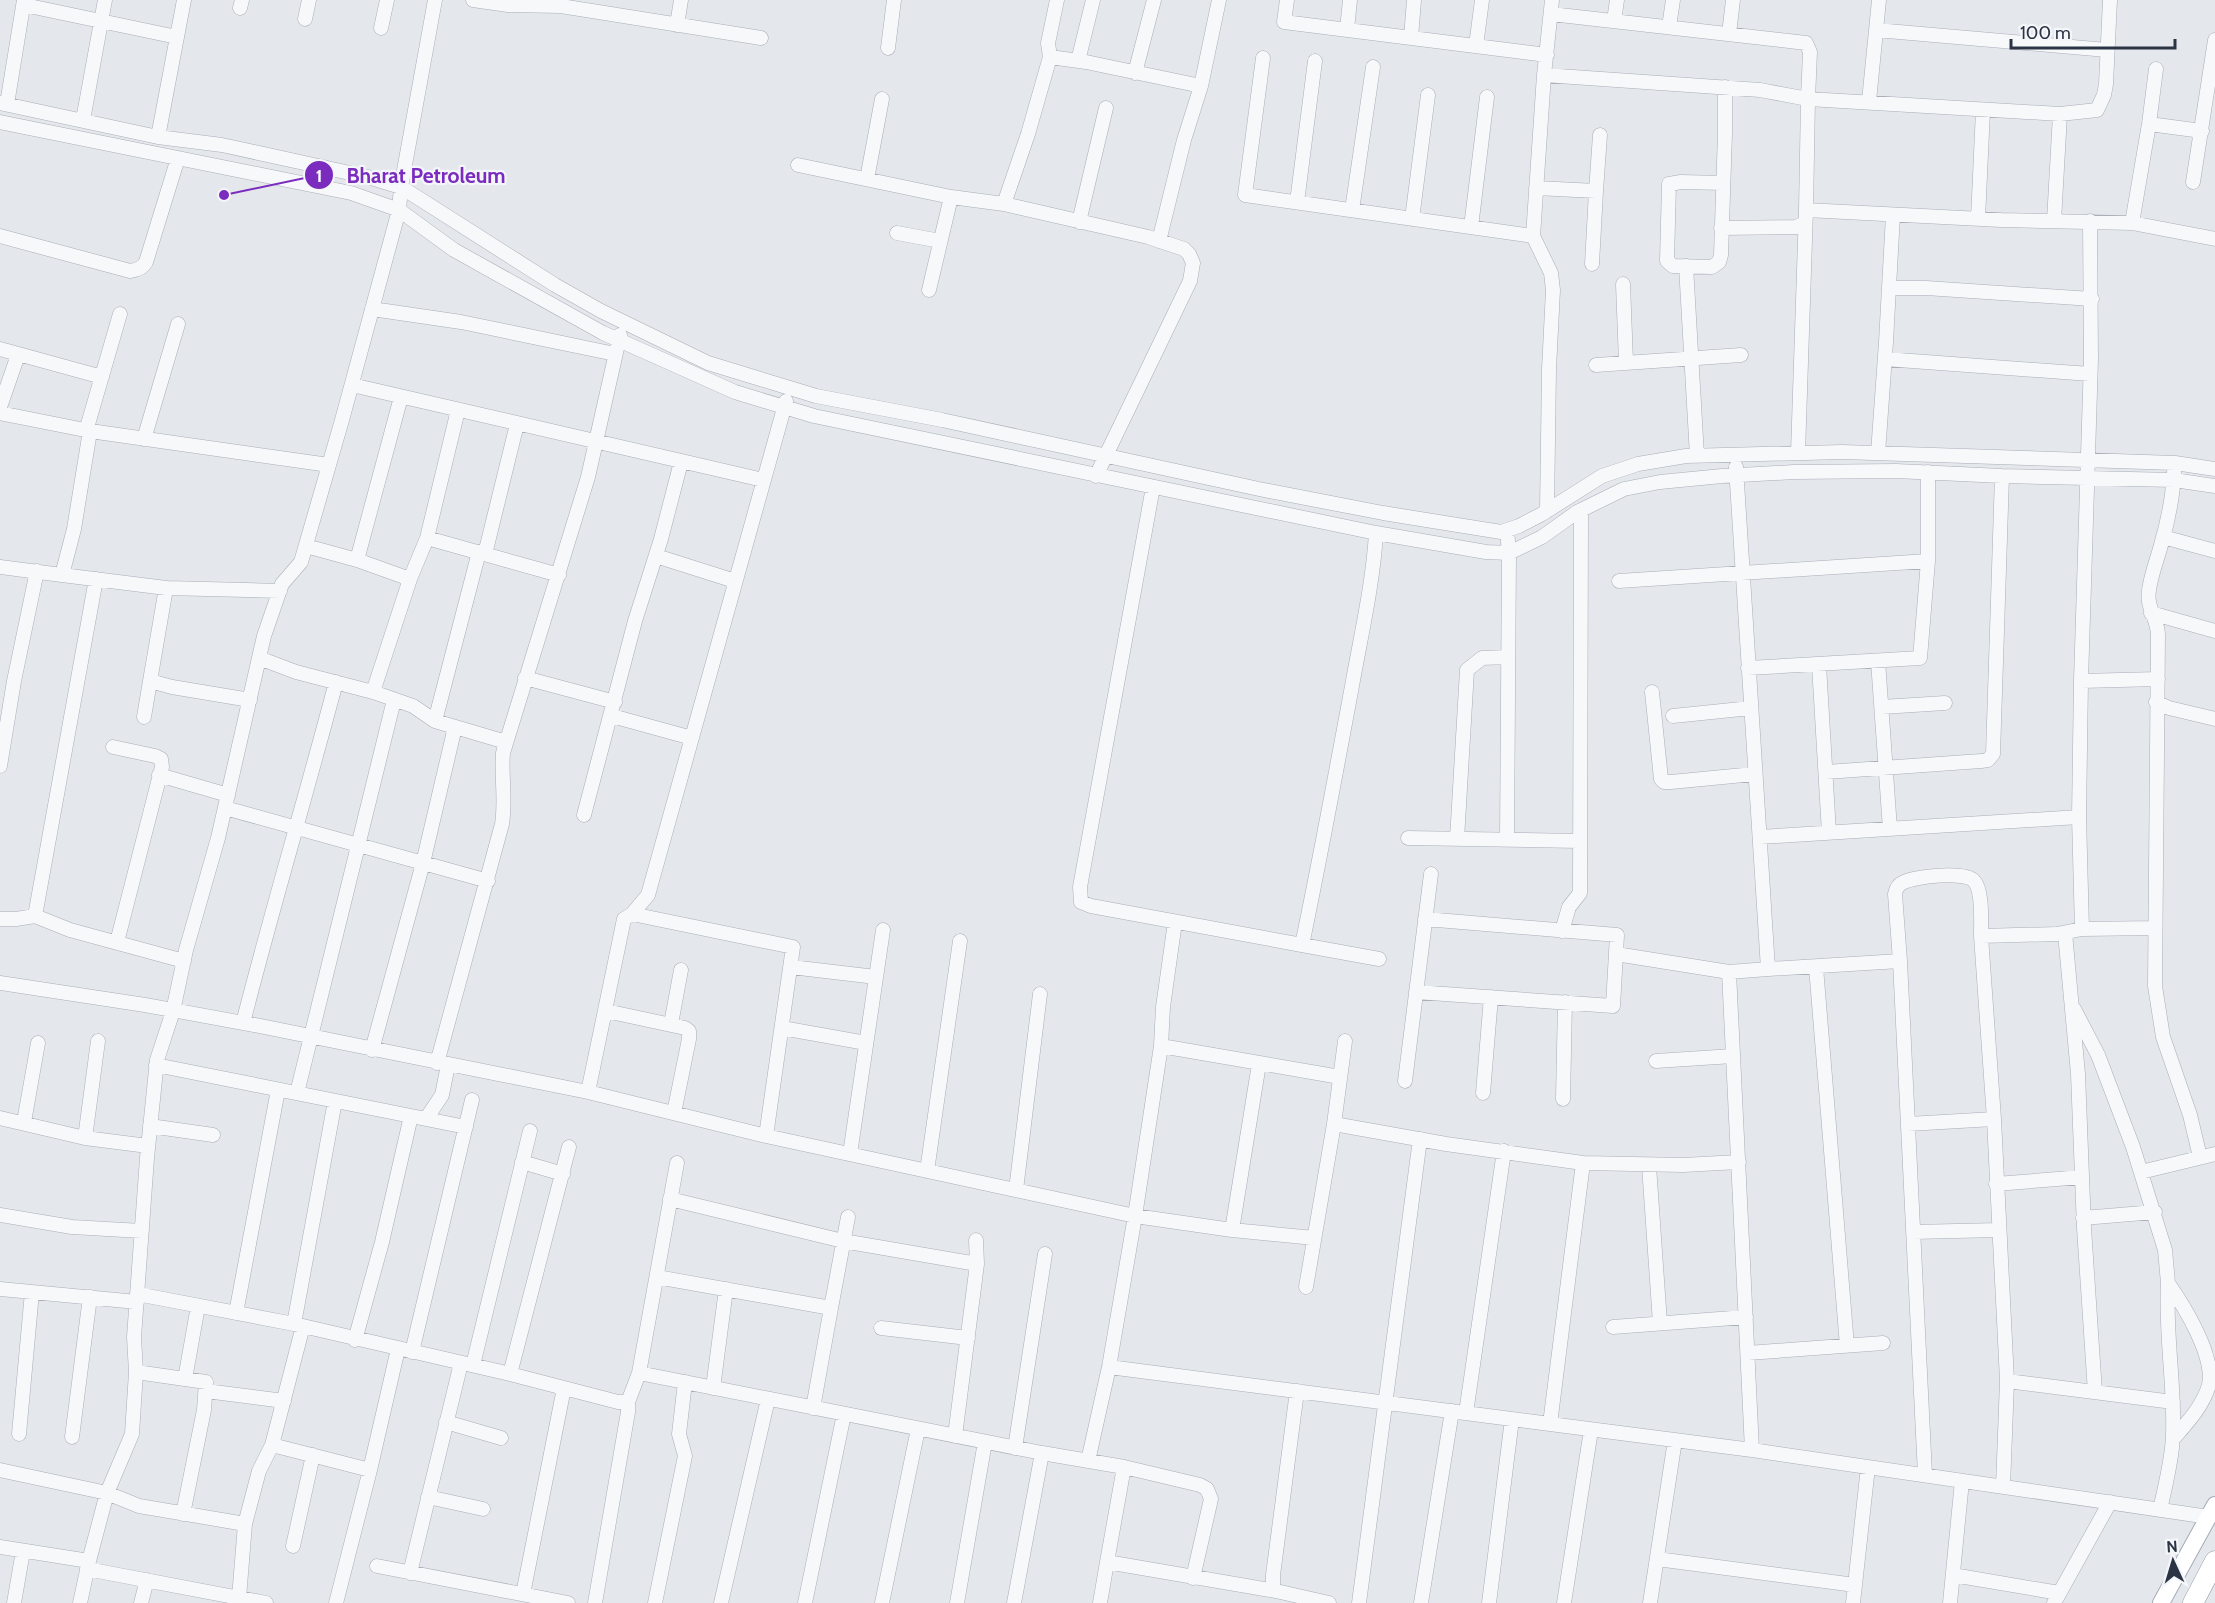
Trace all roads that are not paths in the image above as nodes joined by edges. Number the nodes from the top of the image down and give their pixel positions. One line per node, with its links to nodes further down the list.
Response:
1 (105, 0): 29 (street)
2 (183, 0): 37 (street)
3 (309, 0): 28 (street)
4 (387, 0): 33 (street)
5 (435, 0): 75 (street)
6 (474, 0): 24 (street)
7 (619, 0): 27 (street)
8 (681, 0): 31 (street)
9 (894, 0): 42 (street)
10 (1058, 0): 45 (street)
11 (1093, 0): 47 (street)
12 (1154, 0): 51 (street)
13 (1219, 0): 53 (street)
14 (1287, 0): 34 (street)
15 (1350, 0): 34 (street)
16 (1414, 0): 39 (street)
17 (1482, 0): 41 (street)
18 (1617, 0): 30 (street)
19 (1672, 0): 32 (street)
20 (1733, 0): 36 (street)
21 (1879, 0): 35 (street)
22 (2110, 0): 43 (street)
23 (24, 2): 29 (street); 60 (street)
24 (508, 3): 25 (street)
25 (561, 3): 27 (street)
26 (1552, 7): 30 (street); 44 (street)
27 (618, 15): 31 (street)
28 (305, 19)
29 (101, 21): 37 (street); 64 (street)
30 (1614, 21): 32 (street)
31 (677, 25): 38 (street)
32 (1669, 27): 36 (street)
33 (381, 28)
34 (1347, 29): 39 (street)
35 (1876, 30): 43 (street); 59 (street)
36 (1729, 34): 58 (street)
37 (177, 37): 69 (street)
38 (761, 38)
39 (1411, 38): 41 (street)
40 (2215, 40): 67 (street)
41 (1476, 46): 44 (street)
42 (888, 48)
43 (2108, 50): 63 (street)
44 (1547, 55): 52 (street)
45 (1050, 57): 47 (street); 80 (street)
46 (1263, 58): 79 (street)
47 (1078, 61): 51 (street)
48 (1315, 61): 79 (street)
49 (1373, 67): 82 (street)
50 (2156, 69): 66 (street)
51 (1135, 73): 53 (street)
52 (1544, 75): 54 (street); 76 (street)
53 (1201, 86): 98 (street)
54 (1725, 87): 58 (street); 74 (street)
55 (1428, 95): 85 (street)
56 (1487, 97): 91 (street)
57 (882, 99): 72 (street)
58 (1808, 99): 59 (street); 84 (street)
59 (1869, 101): 62 (street)
60 (3, 103): 64 (street)
61 (1106, 108): 89 (street)
62 (1983, 110): 63 (street); 86 (street)
63 (2060, 114): 87 (street)
64 (83, 120): 69 (street)
65 (0, 122): 70 (street)
66 (2149, 124): 67 (street); 90 (street)
67 (2202, 131): 73 (street)
68 (1600, 135): 77 (street)
69 (158, 137): 75 (street)
70 (178, 158): 81 (street); 94 (street)
71 (798, 165): 72 (street)
72 (867, 179): 78 (street)
73 (2193, 182)
74 (1723, 183): 92 (street); 100 (street)
75 (401, 187): 81 (street); 107 (street)
76 (1536, 188): 77 (street); 95 (street)
77 (1596, 191): 99 (street)
78 (951, 197): 80 (street); 97 (street)
79 (1297, 202): 82 (street)
80 (1004, 204): 89 (street)
81 (399, 210): 105 (street); 109 (street)
82 (1352, 210): 85 (street)
83 (1893, 215): 84 (street); 86 (street); 102 (street)
84 (1805, 216): 92 (street); 130 (street)
85 (1412, 219): 91 (street)
86 (1978, 219): 87 (street)
87 (2054, 220): 88 (street)
88 (2090, 221): 90 (street); 104 (street)
89 (1079, 222): 98 (street)
90 (2132, 223): 96 (street)
91 (1471, 227): 95 (street)
92 (1721, 228): 100 (street)
93 (897, 233): 97 (street)
94 (0, 236)
95 (1533, 236): 150 (street)
96 (2215, 239)
97 (940, 241): 103 (street)
98 (1159, 241): 132 (street)
99 (1592, 264)
100 (1686, 266): 113 (street)
101 (1623, 284): 115 (street)
102 (1889, 288): 104 (street); 114 (street)
103 (929, 290)
104 (2092, 299): 117 (street)
105 (372, 309): 109 (street); 119 (street)
106 (120, 314): 118 (street)
107 (626, 323): 109 (street); 120 (street)
108 (178, 324): 128 (street)
109 (616, 347): 122 (street); 129 (street)
110 (0, 349): 111 (street)
111 (18, 355): 118 (street); 123 (street)
112 (1741, 355): 113 (street)
113 (1693, 359): 115 (street); 133 (street)
114 (1885, 359): 117 (street); 131 (street)
115 (1626, 362): 116 (street)
116 (1596, 365)
117 (2090, 374): 135 (street)
118 (102, 377): 127 (street)
119 (352, 385): 121 (street); 138 (street)
120 (791, 388): 122 (street); 132 (street)
121 (400, 397): 124 (street); 160 (street)
122 (783, 406): 142 (street); 145 (street)
123 (0, 407)
124 (458, 410): 126 (street); 154 (street)
125 (0, 413): 127 (street)
126 (517, 424): 129 (street); 157 (street)
127 (88, 431): 128 (street); 165 (street)
128 (144, 439): 138 (street)
129 (595, 443): 136 (street); 166 (street)
130 (1798, 453): 131 (street); 134 (street)
131 (1878, 453): 135 (street)
132 (1107, 455): 142 (street); 151 (street)
133 (1697, 456): 134 (street); 150 (street)
134 (1735, 456): 141 (street)
135 (2088, 461): 137 (street); 144 (street)
136 (681, 462): 145 (street); 159 (street)
137 (2175, 464): 139 (street); 146 (street)
138 (329, 465): 155 (street)
139 (2215, 469)
140 (1928, 472): 141 (street); 143 (street); 161 (street)
141 (1737, 475): 149 (street); 164 (street)
142 (1096, 476): 148 (street)
143 (2002, 476): 144 (street); 203 (street)
144 (2087, 478): 146 (street); 183 (street)
145 (763, 480): 169 (street)
146 (2174, 480): 147 (street); 153 (street)
147 (2215, 486)
148 (1153, 487): 152 (street); 226 (street)
149 (1581, 510): 158 (street); 217 (street)
150 (1547, 511): 151 (street)
151 (1507, 530): 158 (street)
152 (1376, 533): 158 (street); 235 (street)
153 (2163, 537): 156 (street); 173 (street)
154 (427, 538): 157 (street); 168 (street)
155 (306, 546): 160 (street); 172 (street)
156 (2215, 551)
157 (482, 553): 166 (street); 197 (street)
158 (1509, 553): 175 (street)
159 (656, 556): 169 (street); 193 (street)
160 (357, 560): 168 (street)
161 (1928, 561): 164 (street); 177 (street)
162 (0, 567): 163 (street)
163 (37, 571): 165 (street); 202 (street)
164 (1743, 573): 170 (street); 179 (street)
165 (62, 575): 167 (street)
166 (559, 575): 180 (street)
167 (96, 579): 171 (street); 223 (street)
168 (410, 579): 185 (street)
169 (735, 580): 199 (street)
170 (1619, 580)
171 (166, 588): 172 (street); 182 (street)
172 (280, 591): 176 (street)
173 (2151, 614): 174 (street); 181 (street)
174 (2215, 631)
175 (1508, 657): 215 (street); 216 (street)
176 (259, 658): 184 (street); 187 (street)
177 (1878, 661): 178 (street); 191 (street)
178 (1819, 664): 179 (street); 204 (street)
179 (1748, 668): 192 (street)
180 (525, 678): 193 (street); 200 (street)
181 (2158, 679): 183 (street); 189 (street)
182 (150, 681): 187 (street); 195 (street)
183 (2081, 681): 209 (street)
184 (336, 682): 185 (street); 210 (street)
185 (373, 692): 188 (street)
186 (1652, 692): 205 (street)
187 (250, 700): 207 (street)
188 (394, 700): 197 (street); 218 (street)
189 (2156, 702): 196 (street); 227 (street)
190 (1945, 703): 191 (street)
191 (1882, 707): 203 (street)
192 (1751, 708): 194 (street); 205 (street)
193 (614, 709): 199 (street); 208 (street)
194 (1674, 716)
195 (144, 717)
196 (2215, 719)
197 (435, 721): 198 (street)
198 (455, 727): 200 (street); 219 (street)
199 (692, 738): 222 (street)
200 (506, 742): 221 (street)
201 (113, 747): 206 (street)
202 (0, 766)
203 (1886, 767): 204 (street); 211 (street)
204 (1826, 772): 212 (street)
205 (1754, 774): 213 (street)
206 (159, 775): 207 (street); 234 (street)
207 (227, 801): 210 (street); 238 (street)
208 (585, 815)
209 (2079, 817): 211 (street); 228 (street)
210 (297, 828): 218 (street); 254 (street)
211 (1890, 829): 212 (street)
212 (1828, 833): 213 (street)
213 (1760, 837): 242 (street)
214 (1408, 838): 215 (street)
215 (1457, 839): 216 (street)
216 (1507, 840): 217 (street)
217 (1580, 841): 230 (street)
218 (359, 845): 219 (street); 257 (street)
219 (423, 862): 221 (street); 263 (street)
220 (1431, 874): 225 (street)
221 (488, 881): 266 (street)
222 (633, 914): 240 (street); 253 (street)
223 (34, 916): 224 (street); 234 (street)
224 (0, 919)
225 (1425, 919): 230 (street); 247 (street)
226 (1175, 922): 235 (street); 262 (street)
227 (2155, 927): 228 (street); 298 (street)
228 (2082, 929): 231 (street)
229 (883, 930): 245 (street)
230 (1562, 931): 236 (street)
231 (2065, 933): 232 (street); 251 (street)
232 (1982, 936): 239 (street); 282 (street)
233 (960, 941): 304 (street)
234 (117, 942): 238 (street)
235 (1302, 945): 237 (street)
236 (1616, 954): 244 (street); 250 (street)
237 (1379, 959)
238 (184, 961): 252 (street)
239 (1900, 962): 241 (street); 285 (street)
240 (791, 967): 245 (street); 256 (street)
241 (1816, 967): 242 (street); 344 (street)
242 (1768, 969): 244 (street)
243 (681, 970): 255 (street)
244 (1729, 972): 264 (street)
245 (876, 978): 261 (street)
246 (0, 983): 252 (street)
247 (1416, 992): 249 (street); 270 (street)
248 (1040, 994): 309 (street)
249 (1491, 997): 250 (street); 274 (street)
250 (1565, 1002): 275 (street)
251 (2071, 1002): 305 (street); 307 (street)
252 (173, 1011): 254 (street); 268 (street)
253 (606, 1011): 255 (street); 272 (street)
254 (243, 1023): 257 (street)
255 (671, 1024): 278 (street)
256 (782, 1028): 261 (street); 290 (street)
257 (310, 1037): 263 (street); 273 (street)
258 (98, 1041): 291 (street)
259 (1346, 1041): 269 (street)
260 (38, 1043): 283 (street)
261 (866, 1043): 296 (street)
262 (1161, 1046): 267 (street); 313 (street)
263 (372, 1050): 266 (street)
264 (1733, 1056): 265 (street); 300 (street)
265 (1656, 1061)
266 (442, 1064): 272 (street); 281 (street)
267 (1259, 1064): 269 (street); 316 (street)
268 (156, 1065): 271 (street); 286 (street)
269 (1340, 1077): 284 (street)
270 (1405, 1081)
271 (278, 1089): 273 (street); 335 (street)
272 (588, 1092): 278 (street)
273 (297, 1093): 277 (street)
274 (1483, 1093)
275 (1563, 1099)
276 (472, 1100): 287 (street)
277 (335, 1101): 279 (street); 338 (street)
278 (674, 1113): 290 (street)
279 (411, 1116): 281 (street); 342 (street)
280 (0, 1118): 283 (street)
281 (426, 1119): 287 (street)
282 (1994, 1119): 285 (street); 308 (street)
283 (24, 1122): 291 (street)
284 (1334, 1124): 292 (street); 320 (street)
285 (1908, 1124): 319 (street)
286 (150, 1126): 289 (street); 293 (street)
287 (466, 1126): 345 (street)
288 (530, 1131): 299 (street)
289 (213, 1136)
290 (766, 1136): 296 (street)
291 (85, 1138): 293 (street)
292 (1420, 1139): 295 (street); 364 (street)
293 (148, 1146): 318 (street)
294 (569, 1148): 306 (street)
295 (1504, 1151): 302 (street); 366 (street)
296 (850, 1154): 304 (street)
297 (2215, 1154): 298 (street)
298 (2200, 1157): 305 (street)
299 (522, 1161): 306 (street); 347 (street)
300 (1739, 1162): 303 (street); 336 (street)
301 (677, 1163): 310 (street)
302 (1583, 1163): 303 (street); 370 (street)
303 (1649, 1166): 337 (street)
304 (927, 1171): 309 (street)
305 (2141, 1172): 311 (street)
306 (563, 1174): 351 (street)
307 (2082, 1177): 308 (street); 315 (street)
308 (1996, 1184): 317 (street)
309 (1016, 1190): 313 (street)
310 (670, 1199): 322 (street); 325 (street)
311 (2155, 1212): 315 (street); 326 (street)
312 (0, 1215): 318 (street)
313 (1136, 1216): 316 (street); 348 (street)
314 (848, 1217): 322 (street)
315 (2083, 1218): 359 (street)
316 (1232, 1230): 320 (street)
317 (1999, 1230): 319 (street); 353 (street)
318 (142, 1231): 332 (street)
319 (1913, 1232): 390 (street)
320 (1314, 1238): 327 (street)
321 (976, 1240): 324 (street)
322 (843, 1241): 324 (street); 334 (street)
323 (1045, 1254): 381 (street)
324 (977, 1264): 341 (street)
325 (657, 1277): 329 (street); 350 (street)
326 (2168, 1283): 363 (street); 377 (street)
327 (1306, 1287)
328 (0, 1289): 330 (street)
329 (726, 1289): 334 (street); 356 (street)
330 (32, 1292): 331 (street); 373 (street)
331 (90, 1298): 332 (street); 375 (street)
332 (137, 1298): 333 (street); 349 (street)
333 (198, 1306): 335 (street); 352 (street)
334 (831, 1308): 365 (street)
335 (236, 1313): 338 (street)
336 (1746, 1317): 337 (street); 346 (street)
337 (1660, 1323): 339 (street)
338 (298, 1325): 342 (street); 361 (street)
339 (1613, 1327)
340 (881, 1328): 341 (street)
341 (968, 1338): 374 (street)
342 (355, 1340): 345 (street)
343 (1883, 1343): 344 (street)
344 (1847, 1346): 346 (street)
345 (405, 1351): 347 (street); 389 (street)
346 (1748, 1353): 382 (street)
347 (467, 1364): 351 (street); 369 (street)
348 (1109, 1367): 358 (street); 385 (street)
349 (136, 1372): 352 (street); 393 (street)
350 (639, 1373): 354 (street); 362 (street)
351 (510, 1374): 355 (street)
352 (185, 1379): 357 (street)
353 (2007, 1381): 359 (street); 392 (street)
354 (685, 1382): 356 (street); 426 (street)
355 (564, 1388): 362 (street); 415 (street)
356 (713, 1388): 360 (street)
357 (206, 1391): 361 (street); 399 (street)
358 (1297, 1391): 364 (street); 414 (street)
359 (2096, 1392): 363 (street)
360 (768, 1399): 365 (street); 427 (street)
361 (284, 1401): 380 (street)
362 (628, 1402): 425 (street)
363 (2173, 1402): 377 (street)
364 (1385, 1403): 366 (street); 434 (street)
365 (813, 1408): 367 (street)
366 (1459, 1412): 368 (street); 435 (street)
367 (844, 1414): 371 (street); 428 (street)
368 (1512, 1419): 370 (street); 436 (street)
369 (446, 1422): 376 (street); 394 (street)
370 (1550, 1424): 372 (street)
371 (918, 1429): 374 (street); 429 (street)
372 (1591, 1430): 378 (street); 437 (street)
373 (19, 1434)
374 (955, 1436): 379 (street)
375 (72, 1437)
376 (501, 1438)
377 (2173, 1439): 397 (street)
378 (1675, 1440): 382 (street); 404 (street)
379 (985, 1442): 381 (street); 430 (street)
380 (272, 1445): 384 (street); 400 (street)
381 (1015, 1448): 383 (street)
382 (1752, 1450): 387 (street)
383 (1042, 1453): 385 (street); 431 (street)
384 (313, 1455): 389 (street); 401 (street)
385 (1088, 1461): 386 (street)
386 (1124, 1467): 406 (street); 411 (street)
387 (1868, 1467): 390 (street); 413 (street)
388 (0, 1470): 393 (street)
389 (370, 1470): 423 (street)
390 (1925, 1476): 391 (street)
391 (1962, 1481): 392 (street); 410 (street)
392 (2003, 1487): 395 (street)
393 (107, 1493): 399 (street); 407 (street)
394 (428, 1497): 396 (street); 409 (street)
395 (2110, 1502): 397 (street); 418 (street)
396 (483, 1509)
397 (2160, 1510): 398 (street)
398 (2212, 1511): 441 (main road)
399 (183, 1514): 400 (street)
400 (245, 1524): 417 (street)
401 (293, 1546)
402 (0, 1547): 403 (street)
403 (23, 1551): 407 (street); 419 (street)
404 (1657, 1559): 413 (street); 438 (street)
405 (2215, 1561): 442 (highway)
406 (1107, 1562): 411 (street); 432 (street)
407 (88, 1565): 412 (street); 420 (street)
408 (377, 1566): 409 (street)
409 (410, 1572): 415 (street)
410 (1953, 1575): 418 (street); 440 (street)
411 (1193, 1578): 414 (street)
412 (147, 1580): 416 (street); 421 (street)
413 (1855, 1585): 439 (street)
414 (1276, 1591): 433 (street)
415 (523, 1594): 424 (street)
416 (199, 1597): 417 (street)
417 (238, 1598): 422 (street)
418 (2057, 1598)
419 (14, 1603)
420 (80, 1603)
421 (141, 1603)
422 (266, 1603)
423 (336, 1603)
424 (567, 1603)
425 (595, 1603)
426 (655, 1603)
427 (721, 1603)
428 (805, 1603)
429 (882, 1603)
430 (957, 1603)
431 (1014, 1603)
432 (1100, 1603)
433 (1329, 1603)
434 (1359, 1603)
435 (1421, 1603)
436 (1489, 1603)
437 (1564, 1603)
438 (1650, 1603)
439 (1853, 1603)
440 (1950, 1603)
441 (2161, 1603)
442 (2193, 1603)

